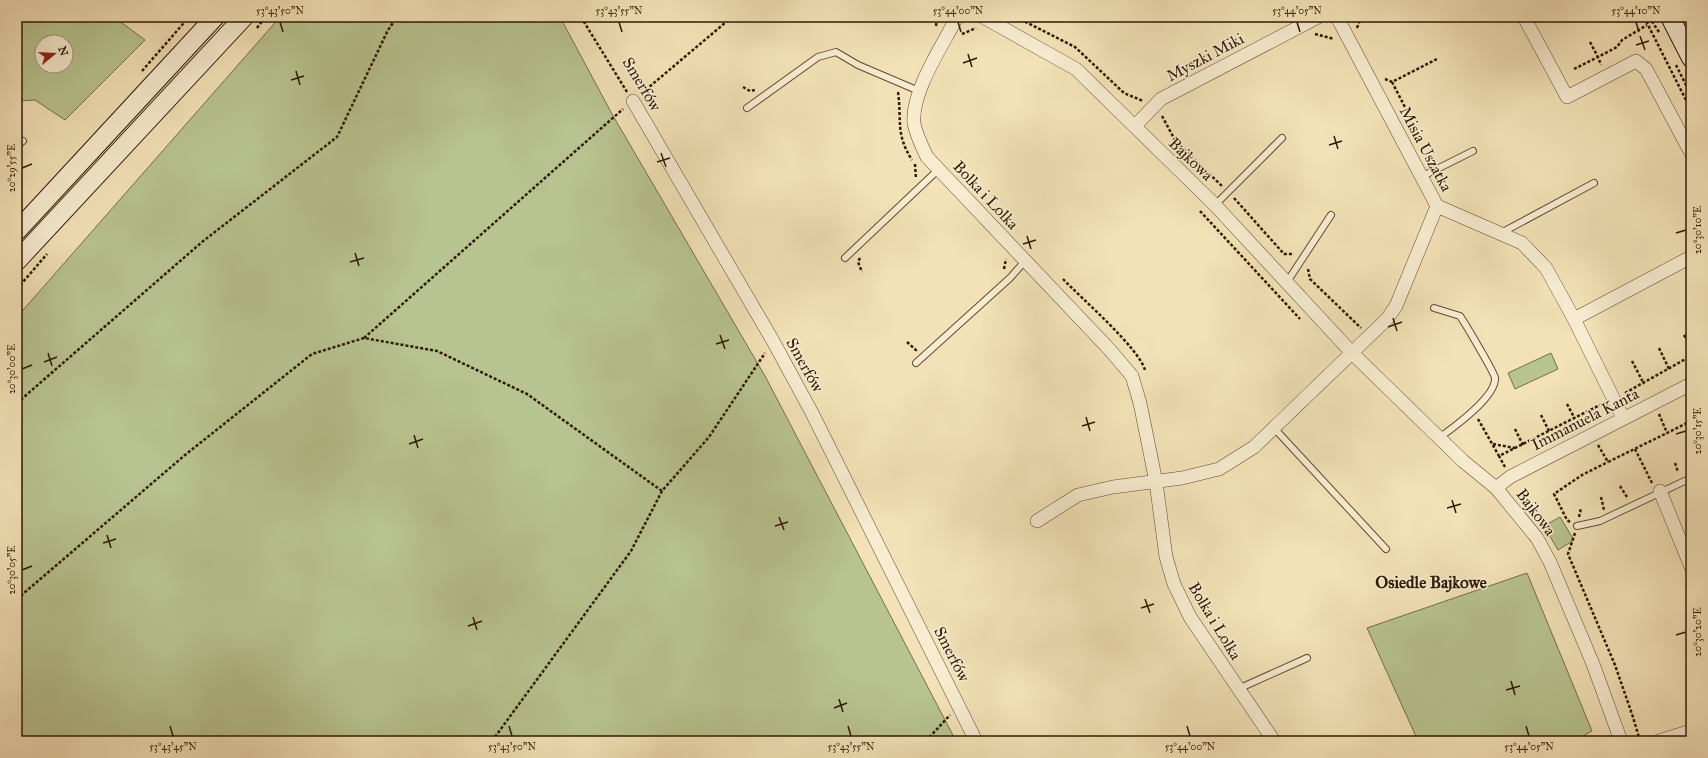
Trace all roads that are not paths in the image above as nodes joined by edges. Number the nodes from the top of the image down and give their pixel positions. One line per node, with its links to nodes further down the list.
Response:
1 (215, 17): 25 (main road)
2 (244, 17): 29 (main road)
3 (957, 17): 10 (street, Bolka i Lolka)
4 (1318, 17): 13 (street, Myszki Miki)
5 (1337, 17): 20 (street, Misia Uszatka)
6 (1524, 17): 18 (street)
7 (1670, 17): 9 (main road)
8 (981, 22): 13 (street, Bajkowa)
9 (1691, 58)
10 (919, 91): 12 (lane); 19 (street, Bolka i Lolka)
11 (633, 101): 51 (street, Smerfów)
12 (747, 108)
13 (1135, 126): 22 (street, Bajkowa)
14 (1282, 138): 22 (lane)
15 (24, 142): 16 (lane)
16 (17, 146)
17 (1473, 151): 20 (lane)
18 (1691, 153)
19 (939, 169): 28 (lane); 30 (street, Bolka i Lolka)
20 (1421, 177): 23 (street, Misia Uszatka)
21 (1594, 183): 26 (lane)
22 (1215, 205): 31 (street, Bajkowa)
23 (1437, 206): 26 (street, Misia Uszatka); 34 (street)
24 (1331, 215): 31 (lane)
25 (17, 231)
26 (1499, 234): 33 (street, Misia Uszatka)
27 (1691, 257): 33 (street)
28 (845, 258)
29 (17, 261)
30 (1025, 261): 35 (lane); 41 (street, Bolka i Lolka)
31 (1287, 282): 34 (street, Bajkowa)
32 (1434, 308): 39 (lane)
33 (1574, 319): 37 (street, Misia Uszatka)
34 (1352, 353): 38 (street); 39 (street, Bajkowa)
35 (916, 363)
36 (1691, 384): 37 (street, Immanuela Kanta)
37 (1623, 418): 42 (street, Immanuela Kanta)
38 (1274, 428): 41 (street); 46 (lane)
39 (1439, 438): 42 (street, Bajkowa)
40 (1691, 478): 43 (lane)
41 (1156, 482): 44 (street); 49 (street, Bolka i Lolka)
42 (1496, 488): 53 (street, Bajkowa)
43 (1660, 492): 45 (lane); 47 (street)
44 (1037, 521)
45 (1577, 526)
46 (1386, 549)
47 (1691, 568)
48 (1307, 658): 49 (lane)
49 (1238, 689): 52 (street, Bolka i Lolka)
50 (1691, 731): 54 (street)
51 (976, 741)
52 (1274, 741)
53 (1621, 741)
54 (1659, 741)

